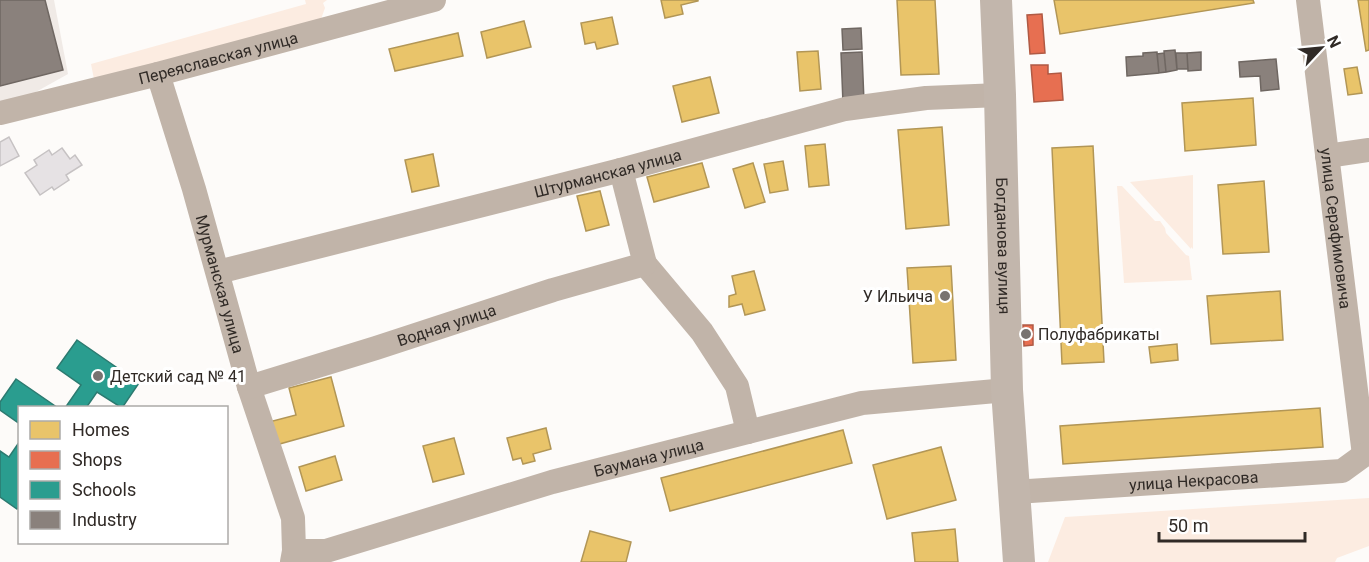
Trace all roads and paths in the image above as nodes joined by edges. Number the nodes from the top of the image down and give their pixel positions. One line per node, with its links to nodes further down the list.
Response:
1 (434, 0): 4 (street, Переяславская улица)
2 (996, 0): 5 (main road, Богданова вулиця)
3 (1308, 0): 9 (street, улица Серафимовича)
4 (158, 74): 6 (street, Переяславская улица); 12 (street, Мурманская улица)
5 (1000, 95): 10 (street, Штурманская улица); 14 (main road, Богданова вулиця)
6 (11, 110): 7 (street)
7 (0, 123)
8 (1369, 150): 9 (street)
9 (1327, 156): 16 (street, улица Серафимовича)
10 (621, 170): 11 (street); 12 (street, Штурманская улица)
11 (645, 264): 13 (street, Водная улица); 15 (street)
12 (218, 272): 13 (street, Мурманская улица)
13 (249, 387): 18 (street, Мурманская улица)
14 (1007, 390): 15 (street, Баумана улица); 17 (main road, Богданова вулиця)
15 (748, 432): 18 (street, Баумана улица)
16 (1368, 455): 17 (street, улица Некрасова)
17 (1014, 492): 19 (main road, Богданова вулиця)
18 (293, 556)
19 (1019, 562)

